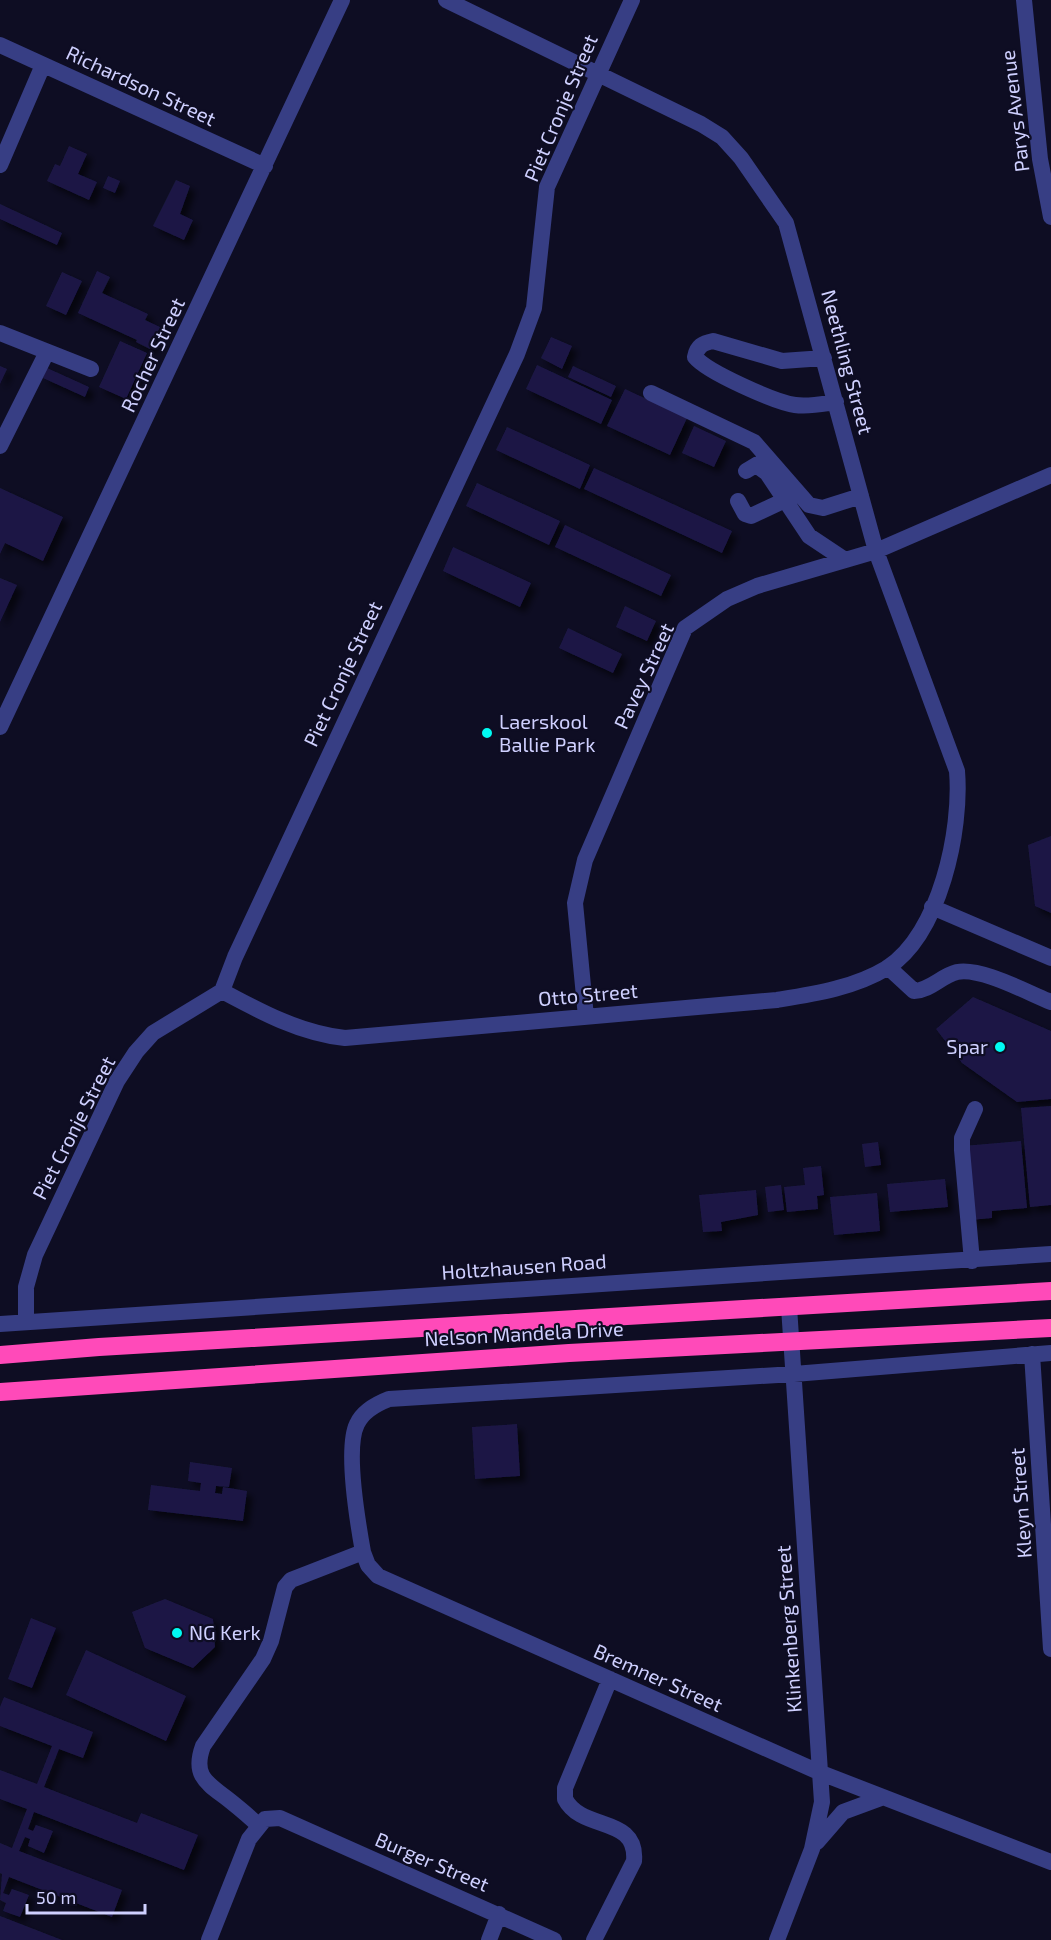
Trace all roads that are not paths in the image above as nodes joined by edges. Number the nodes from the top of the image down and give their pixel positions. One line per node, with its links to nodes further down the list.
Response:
1 (342, 0): 9 (street, Rocher Street)
2 (447, 0): 7 (street, Neethling Street)
3 (632, 0): 7 (street, Piet Cronje Street)
4 (1024, 0): 10 (street, Parys Avenue)
5 (0, 45): 6 (street, Richardson Street)
6 (44, 65): 8 (street); 9 (street, Richardson Street)
7 (597, 75): 13 (street, Neethling Street); 29 (street, Piet Cronje Street)
8 (0, 165)
9 (265, 166): 25 (street, Rocher Street)
10 (1051, 217)
11 (0, 333): 12 (street)
12 (47, 352): 14 (street); 17 (street)
13 (824, 358): 16 (street, Neethling Street); 16 (street)
14 (91, 369)
15 (651, 393): 20 (street)
16 (836, 402): 20 (street, Neethling Street)
17 (0, 446)
18 (746, 471): 22 (street)
19 (1051, 474): 23 (street, Pavey Street)
20 (861, 496): 23 (street, Neethling Street)
21 (738, 501): 22 (street)
22 (783, 501): 24 (street)
23 (876, 551): 24 (street, Pavey Street); 26 (street, Neethling Street)
24 (845, 560): 31 (street, Pavey Street)
25 (0, 727)
26 (932, 907): 27 (street); 28 (street, Otto Street)
27 (1051, 958)
28 (888, 967): 30 (street); 31 (street, Otto Street)
29 (222, 991): 31 (street, Otto Street); 37 (street, Piet Cronje Street)
30 (1051, 1002)
31 (586, 1017)
32 (975, 1109): 34 (street)
33 (1051, 1254): 34 (street, Holtzhausen Road)
34 (972, 1261): 37 (street, Holtzhausen Road)
35 (1051, 1291): 36 (highway, Nelson Mandela Drive)
36 (789, 1307): 40 (street, Klinkenberg Street); 43 (highway, Nelson Mandela Drive)
37 (26, 1322): 38 (street, Holtzhausen Road)
38 (0, 1324)
39 (1051, 1328): 40 (highway, Nelson Mandela Drive)
40 (790, 1342): 44 (street, Klinkenberg Street); 45 (highway, Nelson Mandela Drive)
41 (1051, 1353): 42 (street)
42 (1032, 1354): 44 (street); 47 (street, Kleyn Street)
43 (0, 1355)
44 (794, 1374): 46 (street, Bremner Street); 49 (street, Klinkenberg Street)
45 (0, 1392)
46 (363, 1552): 48 (street, Bremner Street); 51 (street)
47 (1051, 1649)
48 (610, 1679): 49 (street, Bremner Street); 58 (street)
49 (821, 1773): 50 (street, Bremner Street); 52 (street, Klinkenberg Street)
50 (881, 1798): 52 (street); 53 (street, Bremner Street)
51 (258, 1825): 54 (street, Burger Street); 55 (street)
52 (812, 1849): 59 (street, Klinkenberg Street)
53 (1051, 1862)
54 (499, 1914): 56 (street); 57 (street, Burger Street)
55 (208, 1940)
56 (489, 1940)
57 (554, 1940)
58 (594, 1940)
59 (777, 1940)

